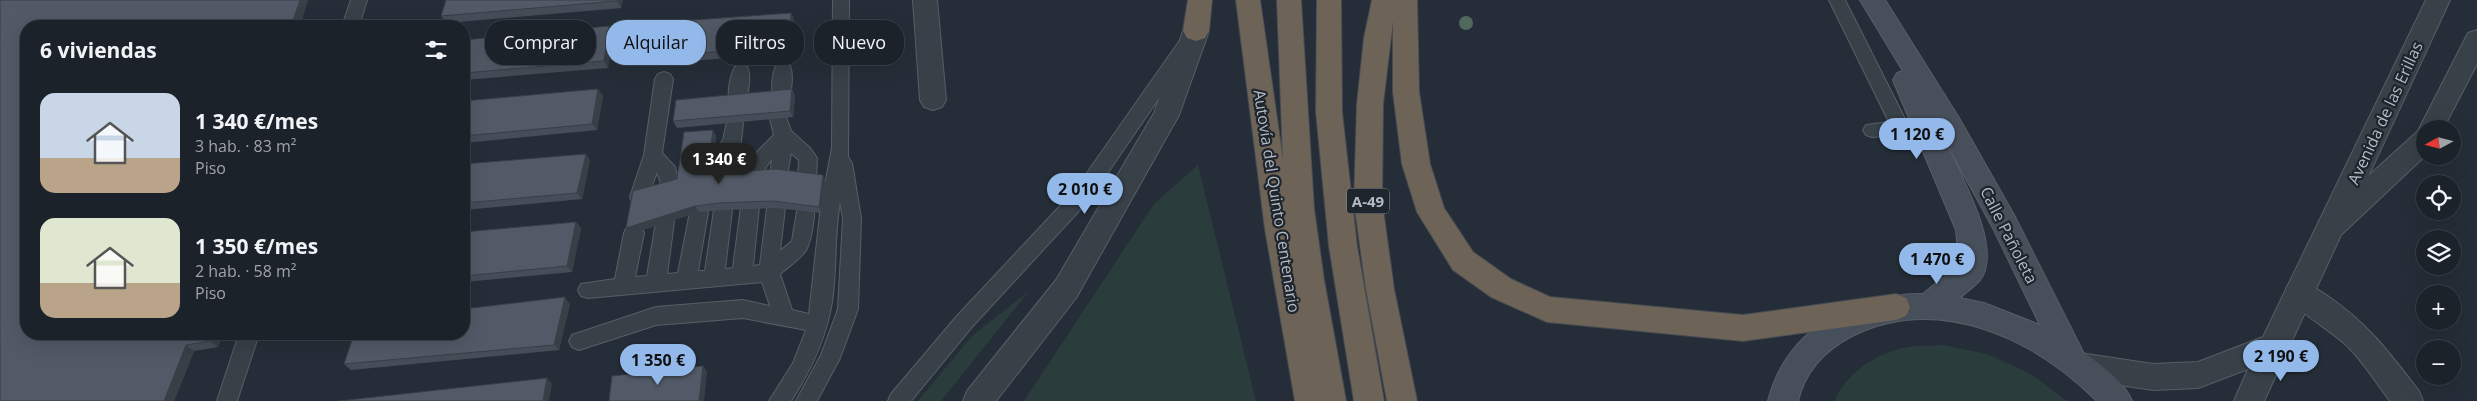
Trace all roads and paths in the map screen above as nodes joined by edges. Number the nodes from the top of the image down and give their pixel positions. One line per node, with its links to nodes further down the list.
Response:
1 (359, 0): 13 (lane)
2 (841, 0): 28 (lane)
3 (925, 0): 21 (street)
4 (1200, 0): 14 (highway)
5 (1248, 0): 66 (highway, Autovía del Quinto Centenario)
6 (1289, 0): 67 (highway)
7 (1329, 0): 68 (highway)
8 (1384, 0): 69 (highway, A-49)
9 (1837, 0): 24 (lane)
10 (2438, 0): 43 (street, Avenida de las Erillas)
11 (1875, 6): 24 (main road, Calle Pañoleta)
12 (1408, 9): 54 (highway)
13 (353, 20)
14 (1196, 30): 64 (lane); 65 (street)
15 (2477, 40): 23 (street)
16 (783, 69): 19 (lane)
17 (741, 72): 20 (lane)
18 (664, 79): 29 (lane)
19 (781, 96)
20 (737, 100)
21 (933, 100)
22 (778, 119): 26 (lane)
23 (2435, 120)
24 (1925, 127): 25 (lane); 53 (main road, Calle Pañoleta); 60 (main road, Calle Pañoleta)
25 (1872, 130)
26 (784, 138): 31 (lane); 32 (lane); 34 (lane)
27 (2416, 147): 43 (street, Avenida de las Erillas)
28 (841, 148): 56 (lane); 63 (lane)
29 (653, 156): 35 (lane); 36 (lane)
30 (712, 170): 33 (lane)
31 (779, 176)
32 (754, 177)
33 (728, 179)
34 (807, 179)
35 (671, 188)
36 (639, 197)
37 (750, 207): 46 (lane)
38 (776, 208): 45 (lane)
39 (723, 210): 47 (lane)
40 (805, 211): 45 (lane)
41 (698, 212): 48 (lane)
42 (665, 222): 49 (lane)
43 (2332, 226): 52 (street, Avenida de las Erillas)
44 (634, 233): 50 (lane)
45 (768, 273): 46 (lane); 55 (lane)
46 (742, 275): 47 (lane)
47 (714, 278): 48 (lane)
48 (686, 281): 49 (lane)
49 (656, 283): 50 (lane)
50 (623, 287): 51 (lane)
51 (588, 290)
52 (2299, 292): 59 (street, Avenida de las Erillas); 73 (street)
53 (1930, 306): 54 (main road); 60 (main road)
54 (1896, 307): 70 (main road)
55 (785, 317): 56 (lane); 58 (lane)
56 (817, 324): 62 (lane)
57 (247, 340): 61 (lane)
58 (579, 341)
59 (2273, 346): 60 (street); 72 (street, Avenida de las Erillas)
60 (2076, 363): 71 (main road)
61 (227, 401)
62 (779, 401)
63 (806, 401)
64 (898, 401)
65 (978, 401)
66 (1310, 401)
67 (1331, 401)
68 (1368, 401)
69 (1402, 401)
70 (1783, 401)
71 (2117, 401)
72 (2249, 401)
73 (2408, 401)

